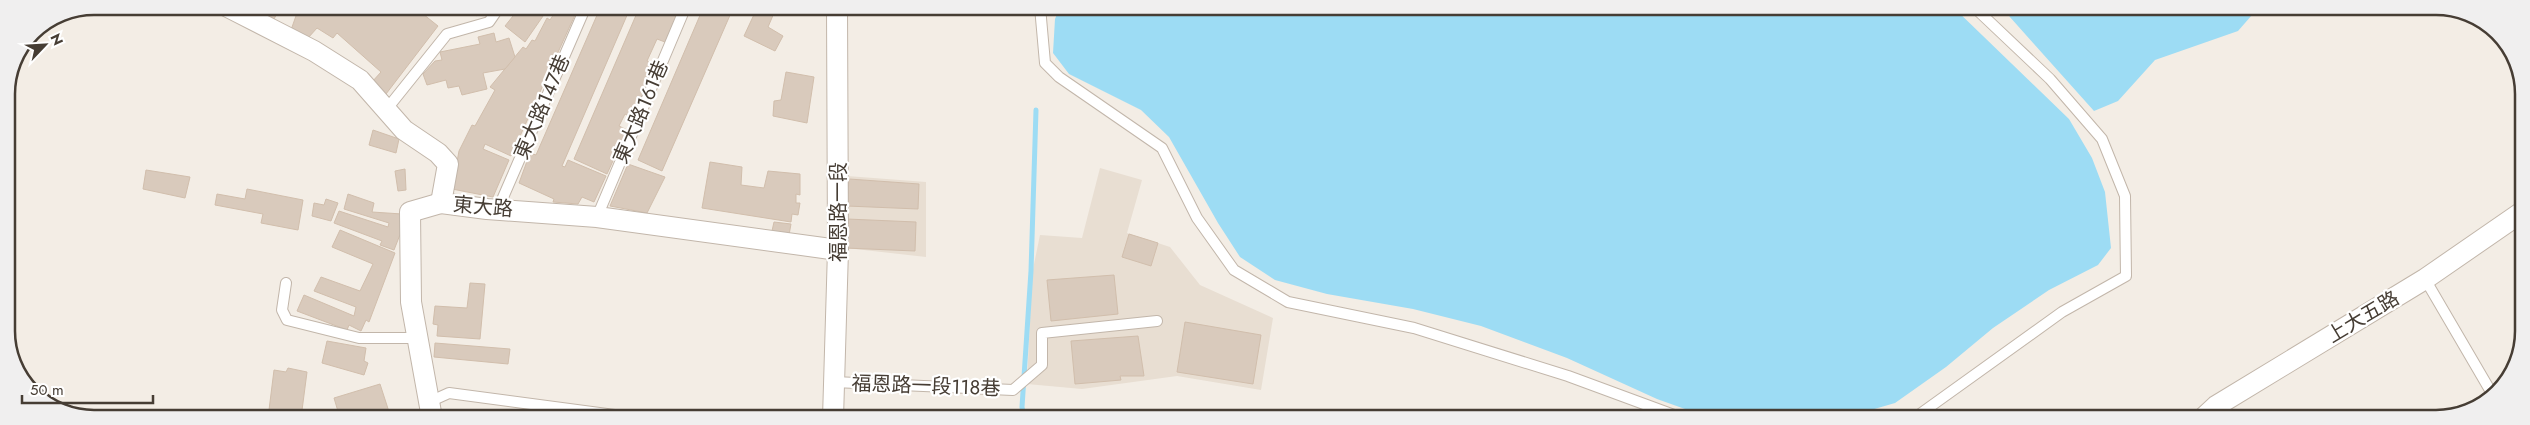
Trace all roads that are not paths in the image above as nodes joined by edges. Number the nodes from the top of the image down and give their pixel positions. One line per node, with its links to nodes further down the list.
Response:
1 (250, 15): 8 (street, 東大路)
2 (494, 15): 8 (lane)
3 (582, 15): 10 (lane, 東大路147巷)
4 (682, 15): 11 (lane, 東大路161巷)
5 (837, 15): 13 (street, 福恩路一段)
6 (1042, 15): 23 (lane)
7 (1982, 15): 24 (lane)
8 (386, 110): 9 (street, 東大路)
9 (441, 203): 10 (street, 東大路); 17 (street)
10 (498, 209): 11 (street, 東大路)
11 (597, 217): 13 (street, 東大路)
12 (2515, 217): 14 (street, 上大五路)
13 (838, 250): 18 (street, 福恩路一段)
14 (2425, 279): 19 (lane); 25 (street, 上大五路)
15 (286, 283): 17 (lane)
16 (1157, 321): 18 (lane, 福恩路一段118巷)
17 (418, 338): 20 (street)
18 (834, 382): 22 (street, 福恩路一段)
19 (2489, 389)
20 (430, 410): 21 (lane)
21 (553, 410)
22 (833, 410)
23 (1660, 410)
24 (1926, 410)
25 (2212, 410)

